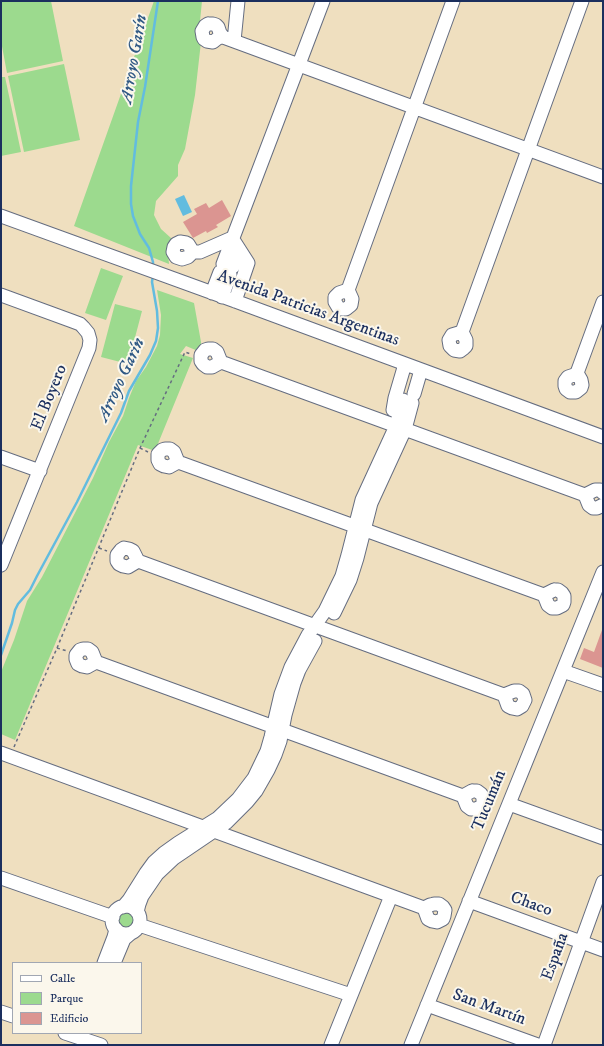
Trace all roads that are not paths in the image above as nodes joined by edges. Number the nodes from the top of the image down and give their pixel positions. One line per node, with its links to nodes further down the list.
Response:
1 (238, 1): 5 (street)
2 (323, 1): 5 (street)
3 (453, 1): 6 (street)
4 (582, 1): 7 (street)
5 (299, 65): 6 (street); 10 (street)
6 (414, 107): 7 (street); 12 (street)
7 (529, 149): 8 (street); 17 (street)
8 (603, 177)
9 (1, 216): 14 (street, Avenida Patricias Argentinas)
10 (236, 244): 11 (street); 14 (street); 15 (street)
11 (193, 252)
12 (348, 290)
13 (1, 295): 25 (street, El Boyero)
14 (217, 295): 15 (street, Avenida Patricias Argentinas)
15 (235, 301): 19 (street, Avenida Patricias Argentinas)
16 (603, 302): 20 (street)
17 (462, 332)
18 (201, 358): 21 (street)
19 (413, 367): 21 (street); 21 (street); 22 (street, Avenida Patricias Argentinas)
20 (577, 373)
21 (400, 427): 27 (street); 29 (street)
22 (603, 437)
23 (1, 457): 25 (street)
24 (178, 462): 29 (street)
25 (40, 471): 31 (street, El Boyero)
26 (603, 493): 27 (street)
27 (585, 494): 28 (street)
28 (603, 505)
29 (360, 528): 33 (street); 34 (street)
30 (138, 561): 34 (street)
31 (1, 565)
32 (603, 572): 36 (street, Tucumán)
33 (544, 595)
34 (319, 628): 38 (street); 39 (street)
35 (96, 662): 39 (street)
36 (563, 671): 37 (street); 42 (street, Tucumán)
37 (603, 685)
38 (504, 695)
39 (278, 728): 41 (street); 43 (street)
40 (6, 754): 43 (street)
41 (463, 796)
42 (509, 804): 44 (street); 48 (street, Tucumán)
43 (209, 829): 47 (street); 49 (street); 52 (street)
44 (603, 838)
45 (1, 878): 51 (street)
46 (603, 882): 53 (street, España)
47 (391, 896): 50 (street); 57 (street)
48 (469, 901): 53 (street, Chaco); 58 (street, Tucumán)
49 (123, 907): 51 (street); 52 (street)
50 (424, 908)
51 (114, 923): 52 (street); 55 (street)
52 (136, 923): 56 (street); 57 (street)
53 (581, 942): 54 (street, Chaco); 66 (street, España)
54 (603, 950)
55 (104, 962)
56 (114, 962)
57 (351, 995): 63 (street)
58 (427, 1005): 64 (street, Tucumán); 65 (street, San Martín)
59 (1, 1012): 60 (street)
60 (12, 1016)
61 (77, 1038): 62 (street)
62 (101, 1045)
63 (331, 1045)
64 (411, 1045)
65 (538, 1045)
66 (544, 1045)

